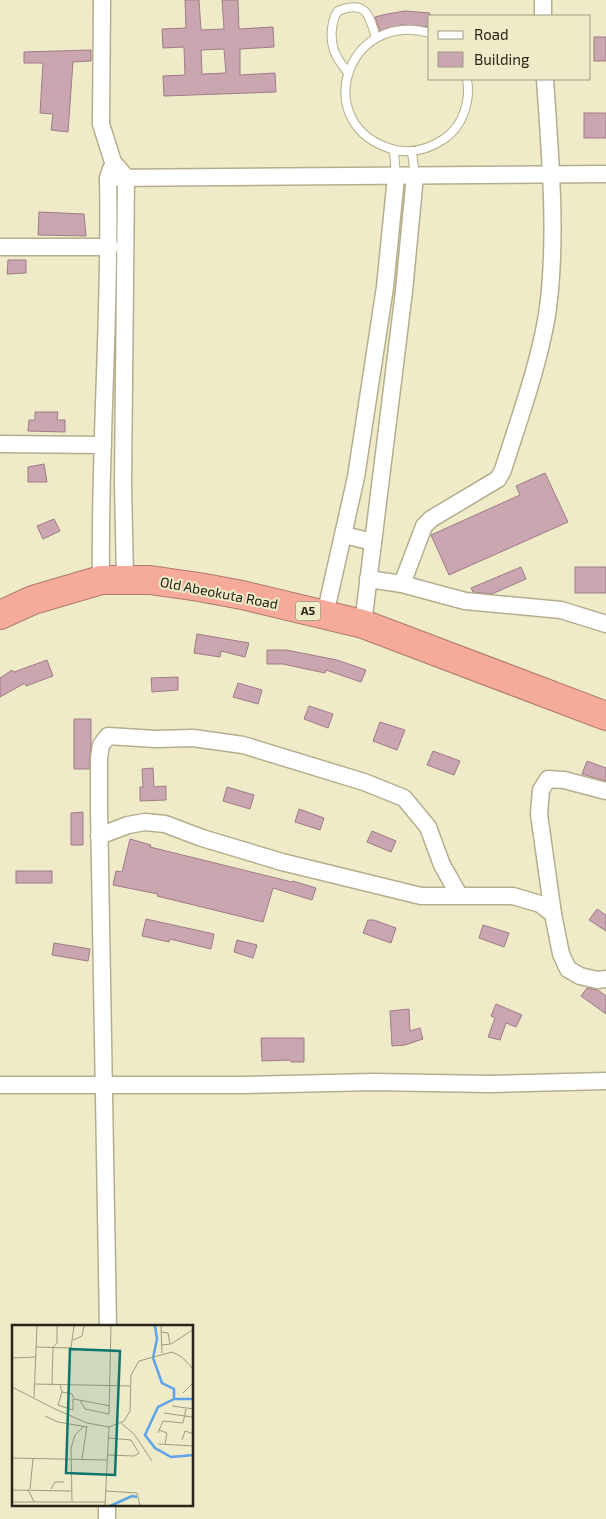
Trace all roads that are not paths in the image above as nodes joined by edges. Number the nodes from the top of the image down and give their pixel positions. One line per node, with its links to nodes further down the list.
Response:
1 (102, 0): 11 (street)
2 (543, 0): 3 (street)
3 (543, 15)
4 (428, 33): 5 (lane)
5 (376, 38): 6 (lane); 6 (lane)
6 (348, 73): 9 (lane)
7 (467, 80): 10 (lane)
8 (546, 80): 12 (street)
9 (394, 150): 10 (lane); 16 (lane)
10 (412, 152): 14 (lane)
11 (113, 162): 15 (street); 17 (street)
12 (550, 173): 13 (street); 14 (street); 28 (street)
13 (606, 174)
14 (414, 176): 16 (street); 23 (street)
15 (126, 177): 16 (street); 17 (street); 27 (street)
16 (396, 177): 22 (street)
17 (108, 178): 19 (street)
18 (0, 247): 19 (street)
19 (110, 247): 21 (street)
20 (0, 444): 21 (street)
21 (103, 445): 27 (street)
22 (352, 499): 23 (street); 24 (street)
23 (377, 506): 25 (street)
24 (344, 535): 25 (street); 30 (street)
25 (373, 542): 26 (street)
26 (368, 579): 28 (street); 31 (street)
27 (113, 580): 29 (highway, Old Abeokuta Road / A5); 30 (highway, Old Abeokuta Road / A5)
28 (402, 584): 32 (street)
29 (0, 615)
30 (325, 615): 31 (highway, Old Abeokuta Road / A5)
31 (363, 624): 33 (highway, Old Abeokuta Road / A5)
32 (606, 624)
33 (606, 716)
34 (606, 791): 37 (street)
35 (100, 836): 36 (street); 36 (street); 40 (street)
36 (459, 895): 37 (street)
37 (553, 914): 38 (street)
38 (606, 979)
39 (606, 1080): 40 (street)
40 (105, 1084): 41 (street); 42 (street)
41 (0, 1085)
42 (108, 1325)
43 (106, 1506): 44 (street)
44 (107, 1519)

